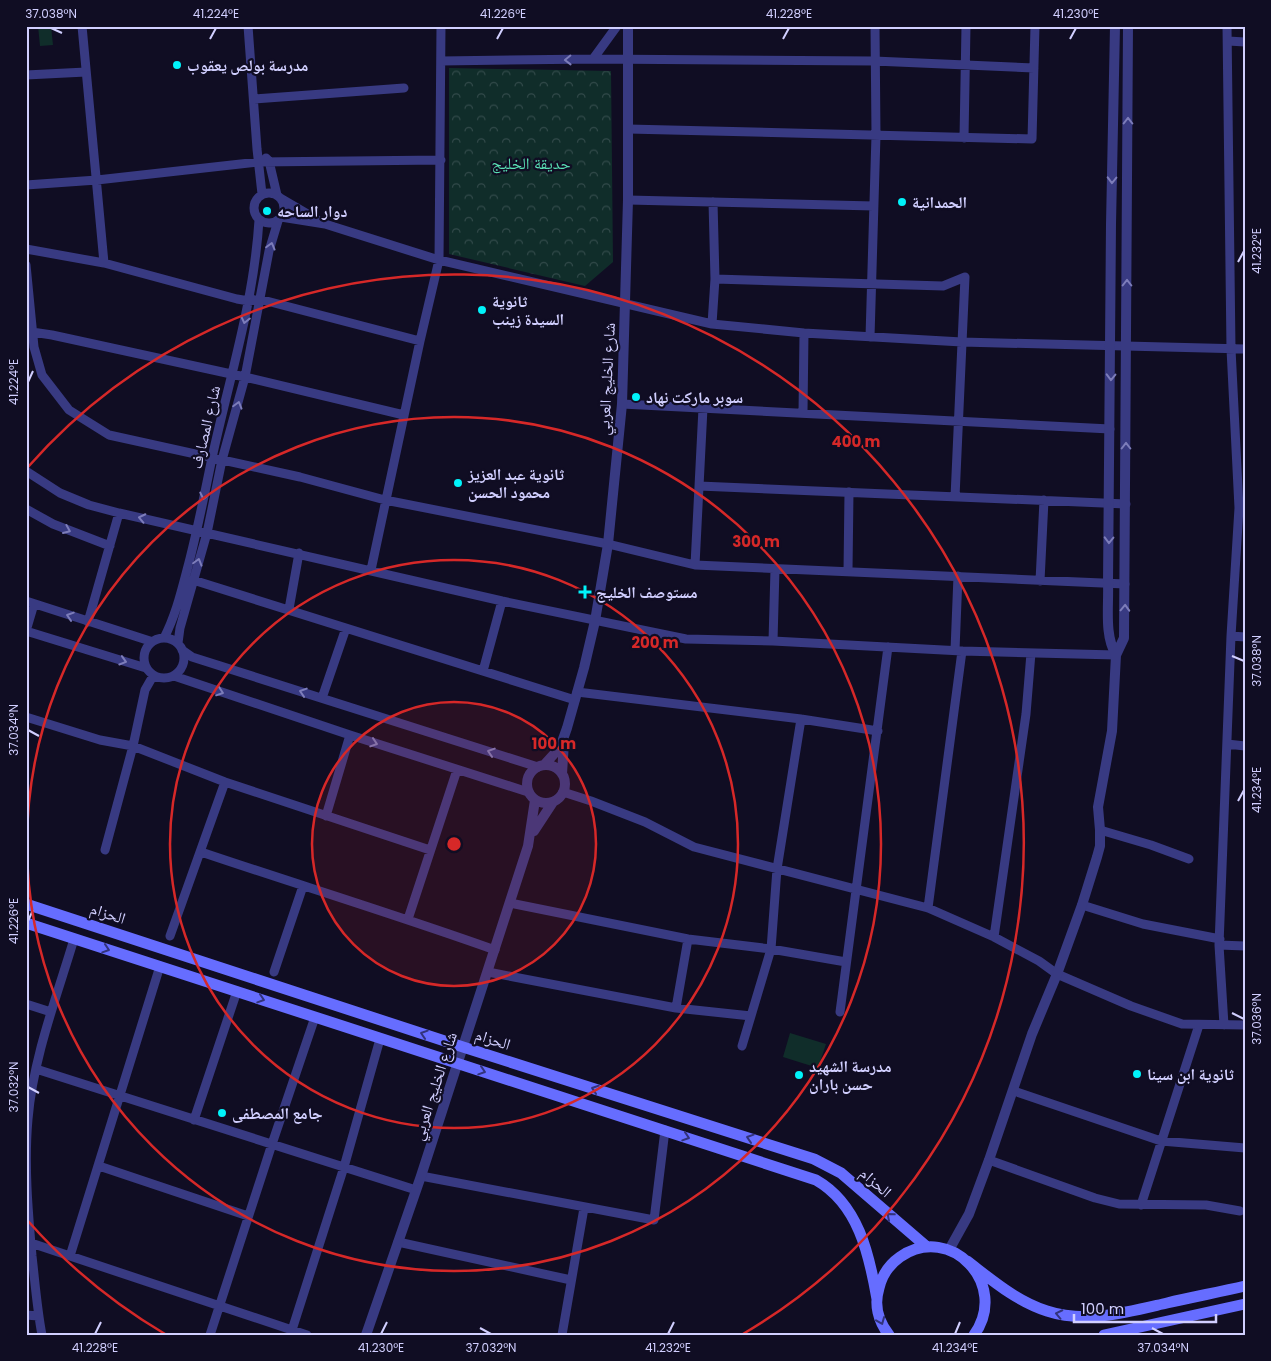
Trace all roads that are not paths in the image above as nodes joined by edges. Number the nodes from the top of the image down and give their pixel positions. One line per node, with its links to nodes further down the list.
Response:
1 (82, 26): 20 (street)
2 (248, 26): 23 (street)
3 (441, 26): 17 (street)
4 (617, 26): 14 (street)
5 (628, 26): 15 (street, شارع الخليج العربي)
6 (875, 26): 16 (street)
7 (966, 26): 18 (street)
8 (1035, 26): 19 (street)
9 (1115, 26): 56 (street, one-way to 56)
10 (1128, 26): 57 (street, one-way to 10)
11 (1227, 26): 12 (street)
12 (1228, 42): 13 (street); 58 (street)
13 (1245, 42)
14 (593, 59): 15 (street); 17 (street, one-way to 17)
15 (629, 60): 16 (street); 24 (street, شارع الخليج العربي)
16 (874, 61): 18 (street); 25 (street)
17 (441, 62): 28 (street)
18 (965, 65): 19 (street); 26 (street)
19 (1034, 68): 26 (street)
20 (86, 72): 21 (street); 31 (street)
21 (26, 75)
22 (404, 88): 23 (street)
23 (254, 99): 27 (street)
24 (628, 128): 25 (street); 35 (street, شارع الخليج العربي)
25 (876, 135): 26 (street); 37 (street)
26 (964, 138)
27 (257, 149): 29 (street); 30 (street)
28 (441, 160): 30 (street); 42 (street)
29 (259, 162): 30 (street); 31 (street); 33 (street)
30 (269, 162): 34 (street)
31 (97, 180): 32 (street); 43 (street)
32 (26, 185)
33 (262, 194): 34 (street); 39 (street)
34 (279, 197): 38 (street); 40 (street)
35 (628, 200): 36 (street); 49 (street, شارع الخليج العربي)
36 (713, 202): 37 (street); 45 (street)
37 (874, 206): 46 (street)
38 (280, 219): 39 (street); 40 (street); 47 (street, one-way to 38)
39 (259, 220): 48 (street, شارع المصارف)
40 (325, 224): 42 (street)
41 (26, 249): 43 (street)
42 (439, 260): 49 (street); 54 (street)
43 (104, 263): 48 (street)
44 (26, 265): 51 (street)
45 (715, 279): 46 (street); 50 (street)
46 (872, 285): 53 (street); 55 (street)
47 (259, 299): 48 (street); 54 (street); 61 (street)
48 (249, 301): 60 (street, شارع المصارف, one-way to 60)
49 (625, 304): 50 (street); 62 (street, شارع الخليج العربي)
50 (712, 324): 52 (street)
51 (29, 332): 60 (street); 68 (street)
52 (804, 333): 53 (street); 64 (street)
53 (870, 337): 55 (street)
54 (420, 340): 65 (street)
55 (962, 342): 56 (street); 66 (street)
56 (1111, 345): 57 (street); 67 (street, one-way to 67)
57 (1127, 346): 58 (street); 77 (street, one-way to 57)
58 (1231, 349): 59 (street); 78 (street)
59 (1245, 350)
60 (233, 374): 61 (street); 68 (street, شارع المصارف)
61 (246, 377): 65 (street); 69 (street, one-way to 61)
62 (622, 404): 63 (street); 83 (street, شارع الخليج العربي)
63 (703, 408): 64 (street); 71 (street)
64 (803, 413): 66 (street)
65 (404, 414): 74 (street)
66 (958, 421): 67 (street); 73 (street)
67 (1110, 429): 76 (street)
68 (212, 457): 69 (street); 81 (street, شارع المصارف, one-way to 81)
69 (222, 460): 74 (street); 82 (street)
70 (26, 472): 80 (street)
71 (699, 486): 72 (street); 86 (street)
72 (849, 492): 73 (street); 89 (street)
73 (955, 497): 75 (street)
74 (385, 500): 83 (street); 88 (street)
75 (1044, 500): 76 (street); 92 (street)
76 (1110, 503): 77 (street); 93 (street, one-way to 93)
77 (1126, 504): 94 (street)
78 (1242, 508): 102 (street)
79 (26, 509): 84 (street, one-way to 84)
80 (119, 513): 81 (street, one-way to 80); 84 (street)
81 (197, 531): 82 (street); 104 (street, شارع المصارف)
82 (207, 533): 85 (street); 91 (street, one-way to 82)
83 (608, 544): 86 (street); 98 (street, شارع الخليج العربي)
84 (110, 546): 99 (street)
85 (299, 554): 88 (street); 97 (street)
86 (695, 565): 87 (street)
87 (775, 569): 89 (street); 105 (street)
88 (370, 570): 95 (street)
89 (848, 571): 90 (street)
90 (958, 576): 92 (street); 109 (street)
91 (193, 580): 97 (street); 107 (street)
92 (1040, 581): 93 (street)
93 (1108, 583): 94 (street); 111 (street)
94 (1125, 584): 111 (street, one-way to 94)
95 (502, 601): 98 (street); 113 (street)
96 (30, 602): 99 (street, one-way to 96); 101 (street)
97 (289, 610): 100 (street)
98 (595, 620): 105 (street); 116 (street, شارع الخليج العربي)
99 (88, 622): 106 (street)
100 (346, 628): 113 (street); 117 (street)
101 (26, 631): 112 (street, one-way to 112)
102 (1231, 636): 103 (street); 123 (street)
103 (1245, 637)
104 (164, 638): 106 (street); 107 (street)
105 (773, 641): 108 (street)
106 (150, 642): 112 (street)
107 (180, 646): 115 (street); 117 (street, one-way to 107)
108 (888, 647): 109 (street); 121 (street)
109 (958, 650): 110 (street); 146 (street)
110 (1031, 653): 111 (street); 150 (street)
111 (1116, 655): 134 (street)
112 (146, 668): 114 (street)
113 (484, 671): 116 (street)
114 (153, 676): 115 (street); 124 (street)
115 (174, 676): 122 (street, one-way to 122)
116 (576, 696): 119 (street); 120 (street, شارع الخليج العربي)
117 (322, 698): 126 (street, one-way to 117)
118 (26, 717): 124 (street)
119 (801, 718): 121 (street); 140 (street)
120 (567, 728): 126 (street, شارع الخليج العربي); 128 (street, شارع الخليج العربي)
121 (878, 731): 142 (street)
122 (350, 735): 127 (street, one-way to 127); 133 (street)
123 (1227, 744): 125 (street); 153 (street)
124 (133, 746): 129 (street); 136 (street)
125 (1245, 746)
126 (541, 766): 128 (street); 131 (street, شارع الخليج العربي)
127 (457, 770): 131 (street); 137 (street)
128 (562, 774): 130 (street, شارع الخليج العربي)
129 (225, 782): 133 (street); 138 (street)
130 (563, 792): 132 (street, شارع الخليج العربي); 140 (street)
131 (532, 796): 132 (street); 135 (street, شارع الخليج العربي)
132 (553, 802): 135 (street, شارع الخليج العربي)
133 (326, 816): 137 (street)
134 (1100, 830): 139 (street); 145 (street)
135 (528, 846): 143 (street, شارع الخليج العربي)
136 (105, 850)
137 (430, 850): 147 (street)
138 (201, 852): 141 (street); 149 (street)
139 (1189, 859)
140 (777, 869): 142 (street); 155 (street)
141 (303, 886): 147 (street); 159 (street)
142 (856, 890): 146 (street); 157 (street)
143 (510, 902): 152 (street); 156 (street, شارع الخليج العربي)
144 (26, 904): 174 (main road, الحزام, one-way to 144)
145 (1082, 905): 153 (street); 161 (street)
146 (928, 908): 150 (street)
147 (408, 919): 156 (street)
148 (26, 923): 151 (main road)
149 (170, 936)
150 (994, 936): 161 (street)
151 (74, 939): 158 (main road, one-way to 158); 165 (street)
152 (688, 939): 155 (street); 164 (street)
153 (1219, 942): 154 (street); 170 (street)
154 (1245, 946)
155 (771, 949): 157 (street); 167 (street)
156 (495, 950): 160 (street, شارع الخليج العربي)
157 (846, 962): 166 (street)
158 (160, 966): 162 (main road); 179 (street)
159 (274, 972)
160 (488, 972): 164 (street); 174 (street, شارع الخليج العربي)
161 (1057, 974): 169 (street); 178 (street)
162 (237, 991): 168 (main road, one-way to 168); 180 (street)
163 (26, 1004): 165 (street)
164 (676, 1008): 167 (street)
165 (52, 1012): 176 (street)
166 (840, 1012)
167 (751, 1016): 173 (street)
168 (315, 1017): 172 (main road); 183 (street)
169 (1199, 1025): 170 (street); 182 (street)
170 (1224, 1025): 171 (street)
171 (1245, 1025)
172 (380, 1039): 175 (main road); 188 (street)
173 (742, 1046)
174 (463, 1047): 175 (street, شارع الخليج العربي); 197 (main road, الحزام, one-way to 174)
175 (457, 1063): 181 (main road, one-way to 181); 189 (street, شارع الخليج العربي)
176 (36, 1069): 177 (street); 179 (street)
177 (30, 1083): 184 (street)
178 (1014, 1091): 182 (street); 186 (street)
179 (119, 1096): 180 (street); 187 (street)
180 (194, 1120): 183 (street)
181 (665, 1130): 192 (street); 203 (main road, one-way to 203)
182 (1161, 1141): 185 (street); 191 (street)
183 (272, 1144): 188 (street); 194 (street)
184 (27, 1148): 196 (street)
185 (1245, 1148)
186 (990, 1160): 191 (street); 198 (street)
187 (99, 1166): 194 (street); 199 (street)
188 (344, 1167): 190 (street); 208 (street)
189 (421, 1176): 190 (street, شارع الخليج العربي); 192 (street)
190 (416, 1190): 195 (street, شارع الخليج العربي)
191 (1141, 1205): 193 (street)
192 (584, 1208): 201 (street)
193 (1240, 1211)
194 (248, 1216): 205 (street)
195 (398, 1242): 201 (street); 212 (street, شارع الخليج العربي)
196 (31, 1243): 199 (street); 207 (street)
197 (927, 1247): 198 (main road); 203 (main road)
198 (949, 1250): 200 (main road)
199 (70, 1256): 205 (street)
200 (967, 1261): 202 (main road, one-way to 200); 215 (main road)
201 (571, 1280): 213 (street)
202 (1245, 1286)
203 (877, 1298): 214 (main road, one-way to 214)
204 (1245, 1304): 216 (main road)
205 (220, 1306): 208 (street); 210 (street)
206 (26, 1315): 207 (street)
207 (38, 1316): 209 (street)
208 (292, 1330): 211 (street)
209 (42, 1335)
210 (210, 1335)
211 (306, 1335)
212 (366, 1335)
213 (562, 1335)
214 (889, 1335)
215 (974, 1335)
216 (1104, 1335)

